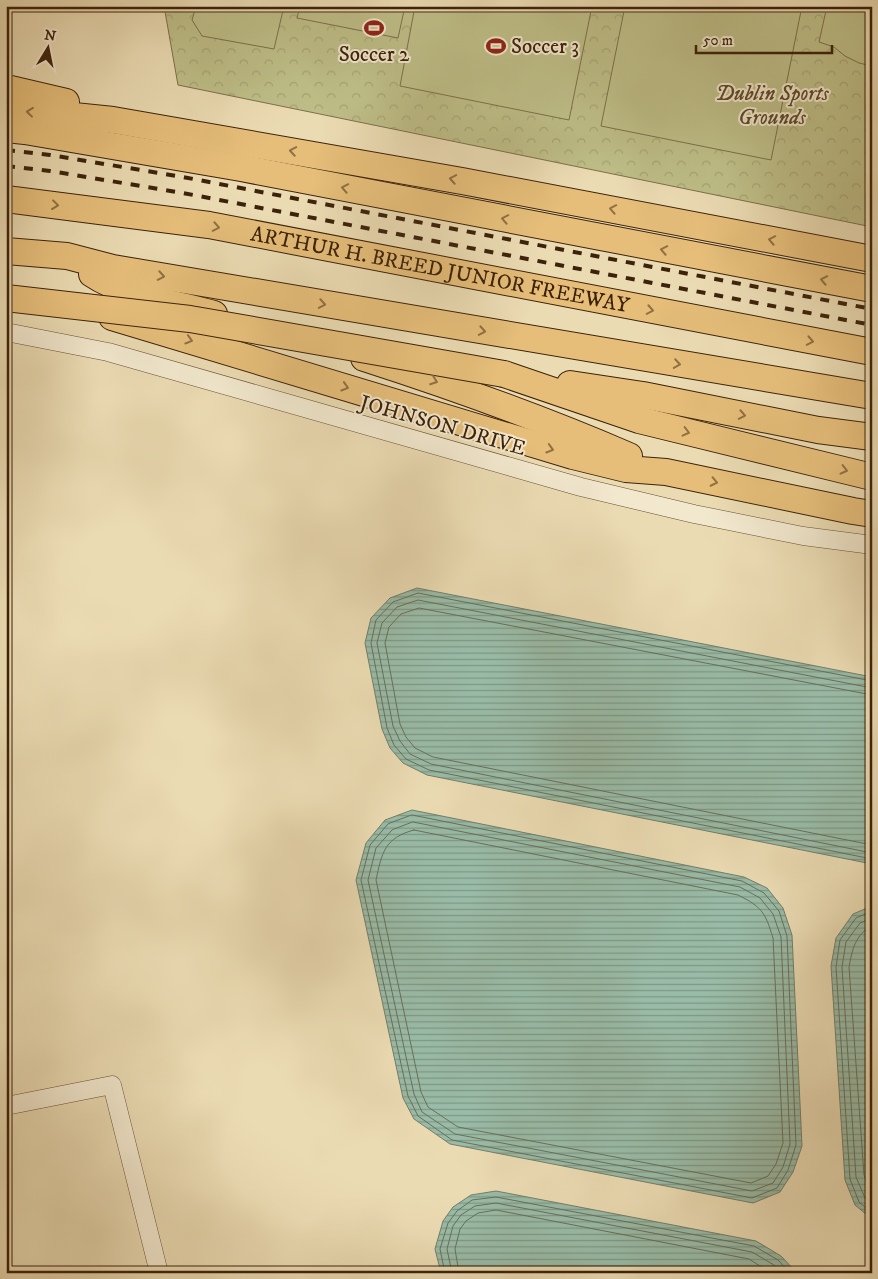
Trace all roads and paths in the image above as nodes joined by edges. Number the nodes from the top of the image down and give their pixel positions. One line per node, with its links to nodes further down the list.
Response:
1 (6, 88): 3 (highway)
2 (6, 109): 3 (highway, one-way to 2)
3 (113, 120): 7 (highway, one-way to 3)
4 (6, 129): 9 (highway, one-way to 4)
5 (6, 199): 13 (highway, ARTHUR H. BREED JUNIOR FREEWAY, one-way to 13)
6 (6, 251): 8 (highway)
7 (872, 259)
8 (108, 275): 15 (highway, one-way to 15); 17 (highway, one-way to 17)
9 (872, 289)
10 (6, 293): 17 (highway, one-way to 17)
11 (6, 298): 14 (highway, bridge)
12 (6, 332): 20 (street, JOHNSON DRIVE)
13 (872, 352)
14 (504, 374): 16 (highway, one-way to 16); 18 (highway, one-way to 18)
15 (872, 396)
16 (872, 438)
17 (666, 472): 19 (highway, one-way to 19)
18 (872, 477)
19 (872, 514)
20 (872, 545)
21 (6, 1106): 22 (street)
22 (159, 1273)

